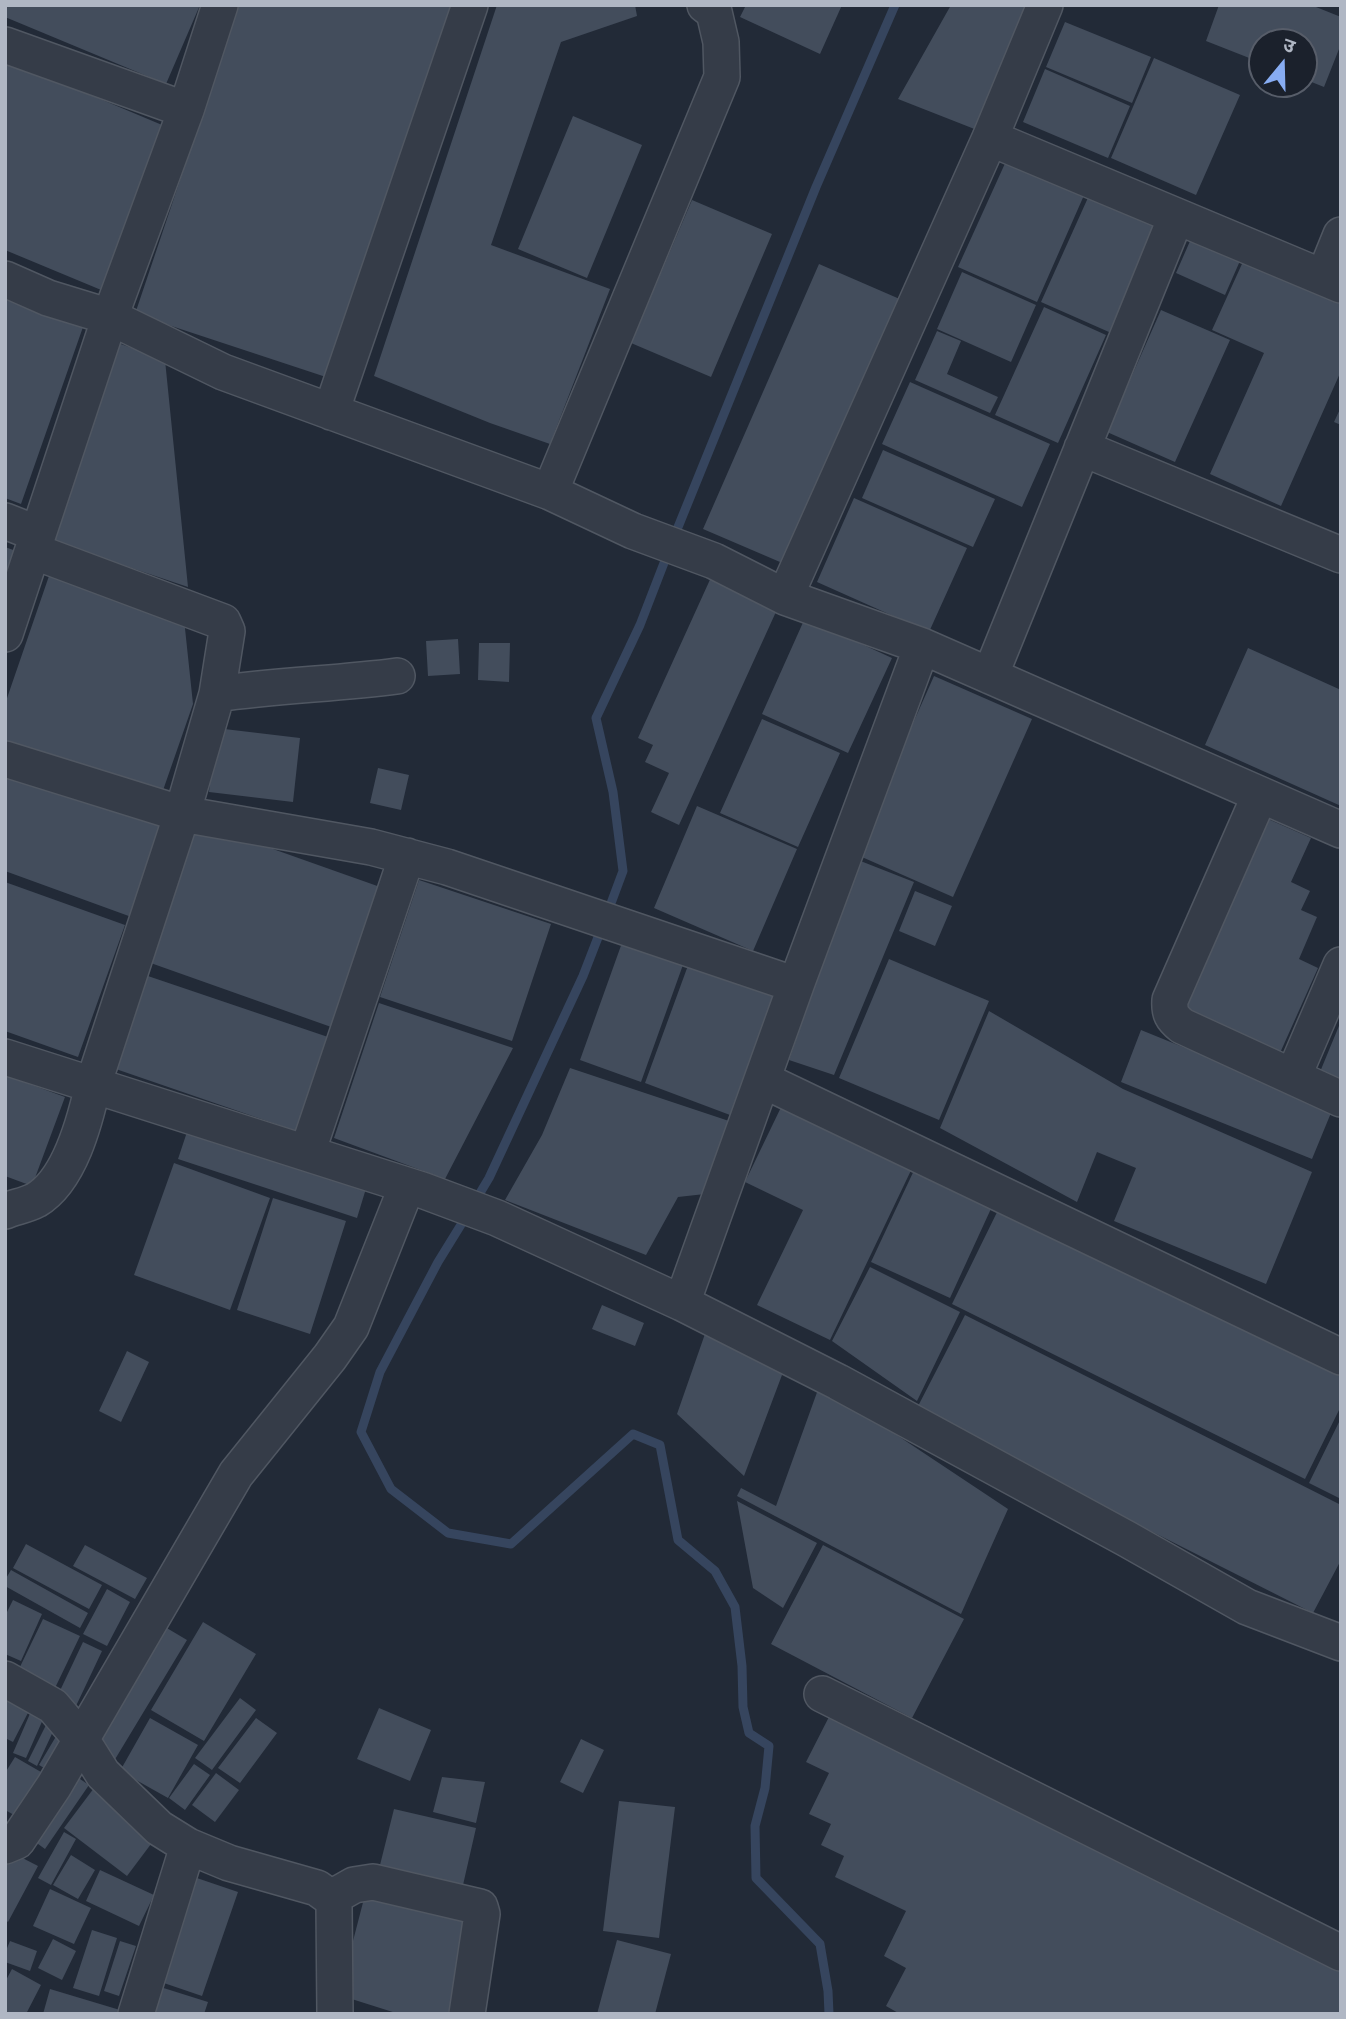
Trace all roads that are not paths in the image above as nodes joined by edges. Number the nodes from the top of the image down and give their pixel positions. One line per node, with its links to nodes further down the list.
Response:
1 (220, 5): 6 (street)
2 (470, 5): 13 (street)
3 (705, 5): 15 (street)
4 (1045, 5): 7 (street)
5 (5, 45): 6 (street)
6 (186, 110): 12 (street)
7 (990, 138): 8 (street); 19 (street)
8 (1176, 217): 11 (street); 14 (street)
9 (1341, 235): 11 (street)
10 (5, 279): 12 (street)
11 (1332, 281)
12 (110, 317): 13 (street); 17 (street)
13 (331, 412): 15 (street)
14 (1082, 448): 18 (street); 23 (street)
15 (550, 492): 19 (street)
16 (5, 521): 17 (street)
17 (36, 542): 20 (street); 24 (street)
18 (1341, 555)
19 (785, 597): 21 (street)
20 (5, 634)
21 (922, 646): 23 (street); 31 (street)
22 (397, 676): 24 (street)
23 (990, 676): 26 (street)
24 (217, 694): 27 (street)
25 (5, 759): 27 (street)
26 (1261, 795): 28 (street); 33 (street)
27 (181, 814): 29 (street); 35 (street)
28 (1341, 830)
29 (407, 856): 31 (street); 37 (street)
30 (1341, 965): 33 (street)
31 (796, 985): 34 (street)
32 (5, 1057): 35 (street)
33 (1293, 1077): 36 (street)
34 (763, 1080): 40 (street); 41 (street)
35 (93, 1085): 37 (street); 39 (street)
36 (1341, 1099)
37 (307, 1153): 38 (street)
38 (415, 1188): 40 (street); 45 (street)
39 (5, 1211)
40 (682, 1303): 42 (street)
41 (1341, 1357)
42 (1341, 1643)
43 (5, 1679): 45 (street)
44 (822, 1694): 49 (street)
45 (82, 1739): 46 (street); 47 (street)
46 (5, 1846)
47 (188, 1846): 48 (street); 50 (street)
48 (331, 1898): 51 (street); 52 (street)
49 (1341, 1953)
50 (136, 2014)
51 (334, 2014)
52 (467, 2014)

